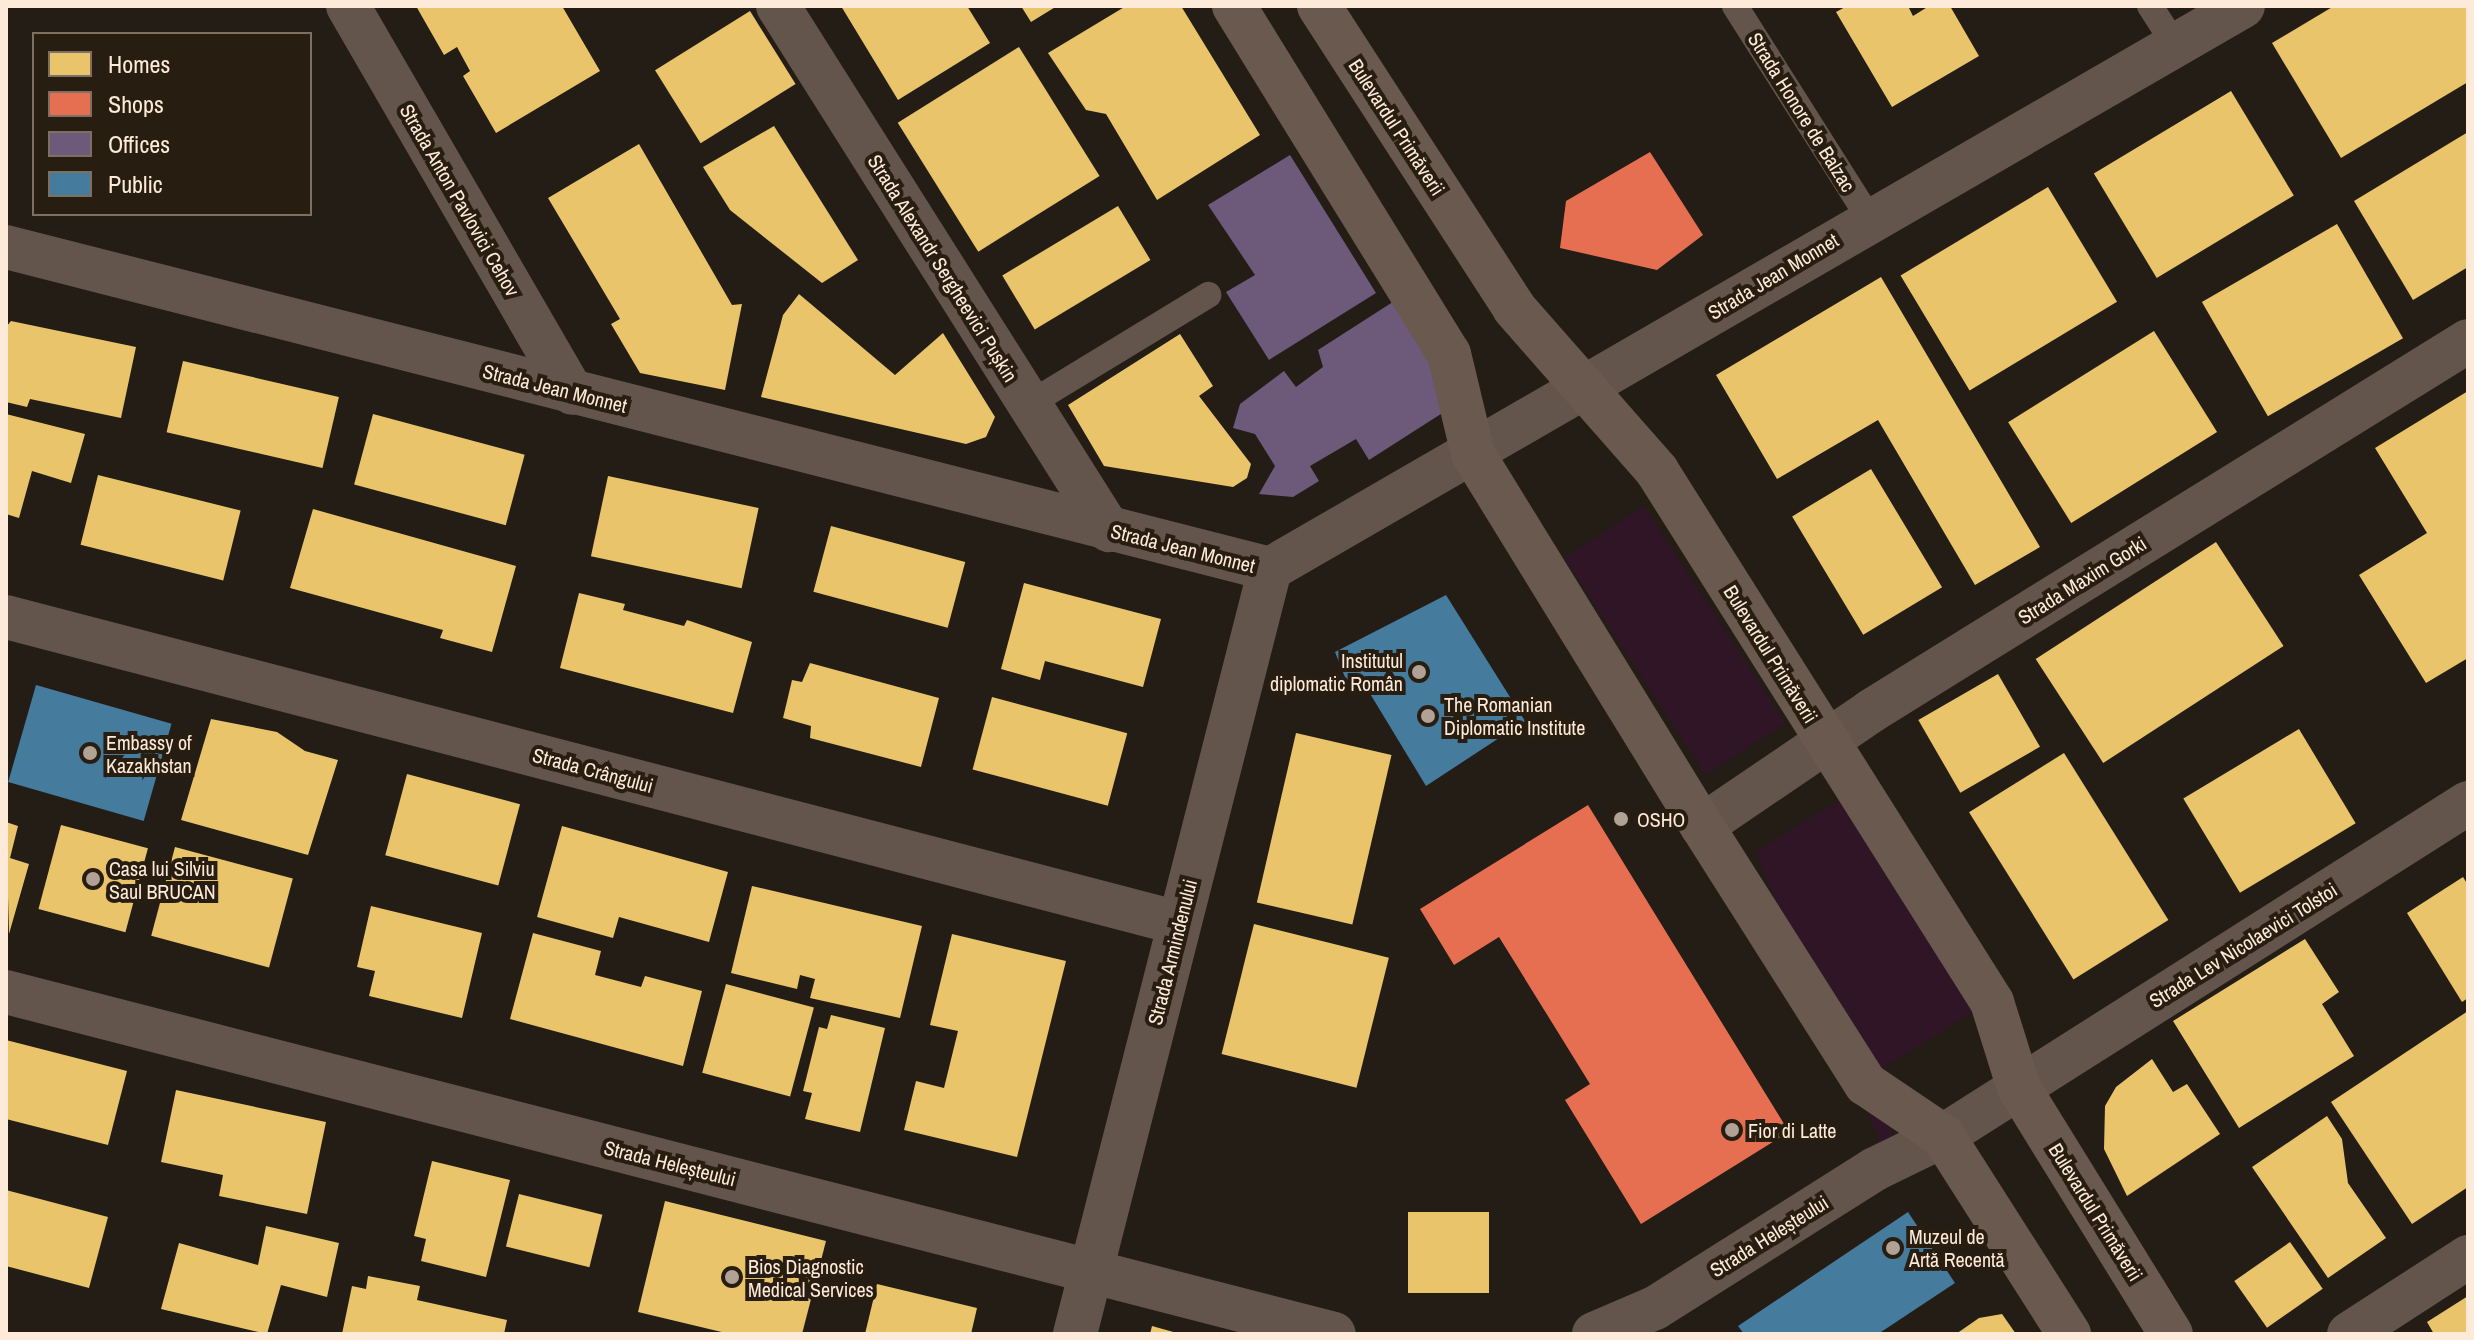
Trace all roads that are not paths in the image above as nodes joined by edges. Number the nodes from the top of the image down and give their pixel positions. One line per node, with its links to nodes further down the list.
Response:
1 (348, 6): 14 (street, Strada Anton Pavlovici Cehov)
2 (778, 6): 15 (street, Strada Alexandr Sergheevici Pușkin)
3 (1234, 6): 16 (street)
4 (1319, 6): 13 (street, Bulevardul Primăverii)
5 (1735, 6): 9 (lane, Strada Honore de Balzac)
6 (2150, 6): 8 (lane)
7 (2243, 6): 8 (street, Strada Jean Monnet)
8 (2175, 45): 9 (street, Strada Jean Monnet)
9 (1869, 218): 13 (street, Strada Jean Monnet)
10 (6, 247): 14 (street, Strada Jean Monnet)
11 (1208, 295): 15 (lane)
12 (2468, 341): 20 (street, Strada Maxim Gorki)
13 (1589, 388): 16 (street, Strada Jean Monnet); 20 (street, Bulevardul Primăverii)
14 (572, 393): 17 (street, Strada Jean Monnet)
15 (1029, 404): 17 (street, Strada Alexandr Sergheevici Pușkin)
16 (1473, 454): 18 (street, Strada Jean Monnet); 22 (street)
17 (1109, 530): 18 (street, Strada Jean Monnet)
18 (1270, 569): 23 (street, Strada Armindenului)
19 (6, 617): 23 (street, Strada Crângului)
20 (1827, 743): 22 (street, Strada Maxim Gorki); 25 (street, Bulevardul Primăverii)
21 (2468, 803): 25 (street, Strada Lev Nicolaevici Tolstoi)
22 (1702, 826): 26 (street)
23 (1179, 923): 28 (street, Strada Armindenului)
24 (6, 992): 28 (street, Strada Heleșteului)
25 (2019, 1088): 26 (street, Strada Lev Nicolaevici Tolstoi); 33 (street, Bulevardul Primăverii)
26 (1943, 1136): 31 (street, Strada Heleșteului); 32 (street)
27 (2468, 1257): 34 (street)
28 (1090, 1271): 29 (street, Strada Armindenului); 30 (street, Strada Heleșteului)
29 (1075, 1334)
30 (1334, 1334)
31 (1594, 1334)
32 (2069, 1334)
33 (2171, 1334)
34 (2349, 1334)

